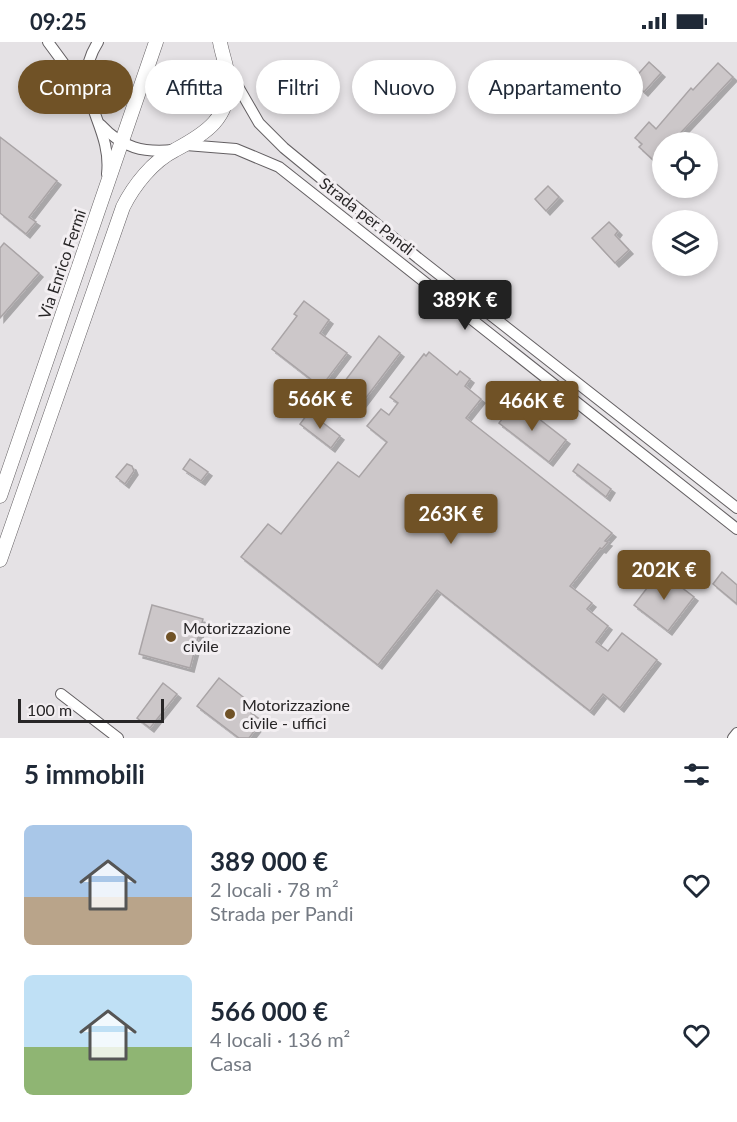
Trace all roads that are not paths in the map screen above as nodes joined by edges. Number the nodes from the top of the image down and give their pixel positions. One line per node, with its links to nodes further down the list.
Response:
1 (48, 42): 5 (street)
2 (98, 42): 6 (street)
3 (156, 42): 9 (street, Via Enrico Fermi)
4 (221, 51): 10 (street); 13 (street, Strada per Pandi)
5 (62, 60)
6 (89, 60)
7 (95, 114): 8 (street)
8 (99, 123): 9 (street); 11 (street)
9 (121, 142): 10 (street, Strada per Pandi); 11 (street, Via Enrico Fermi)
10 (180, 148): 14 (street, Strada per Pandi); 15 (street)
11 (105, 189): 12 (street, Via Enrico Fermi)
12 (0, 496)
13 (737, 508)
14 (737, 529)
15 (0, 560)
16 (61, 694): 18 (street)
17 (737, 733): 19 (street)
18 (118, 738)
19 (734, 738)

